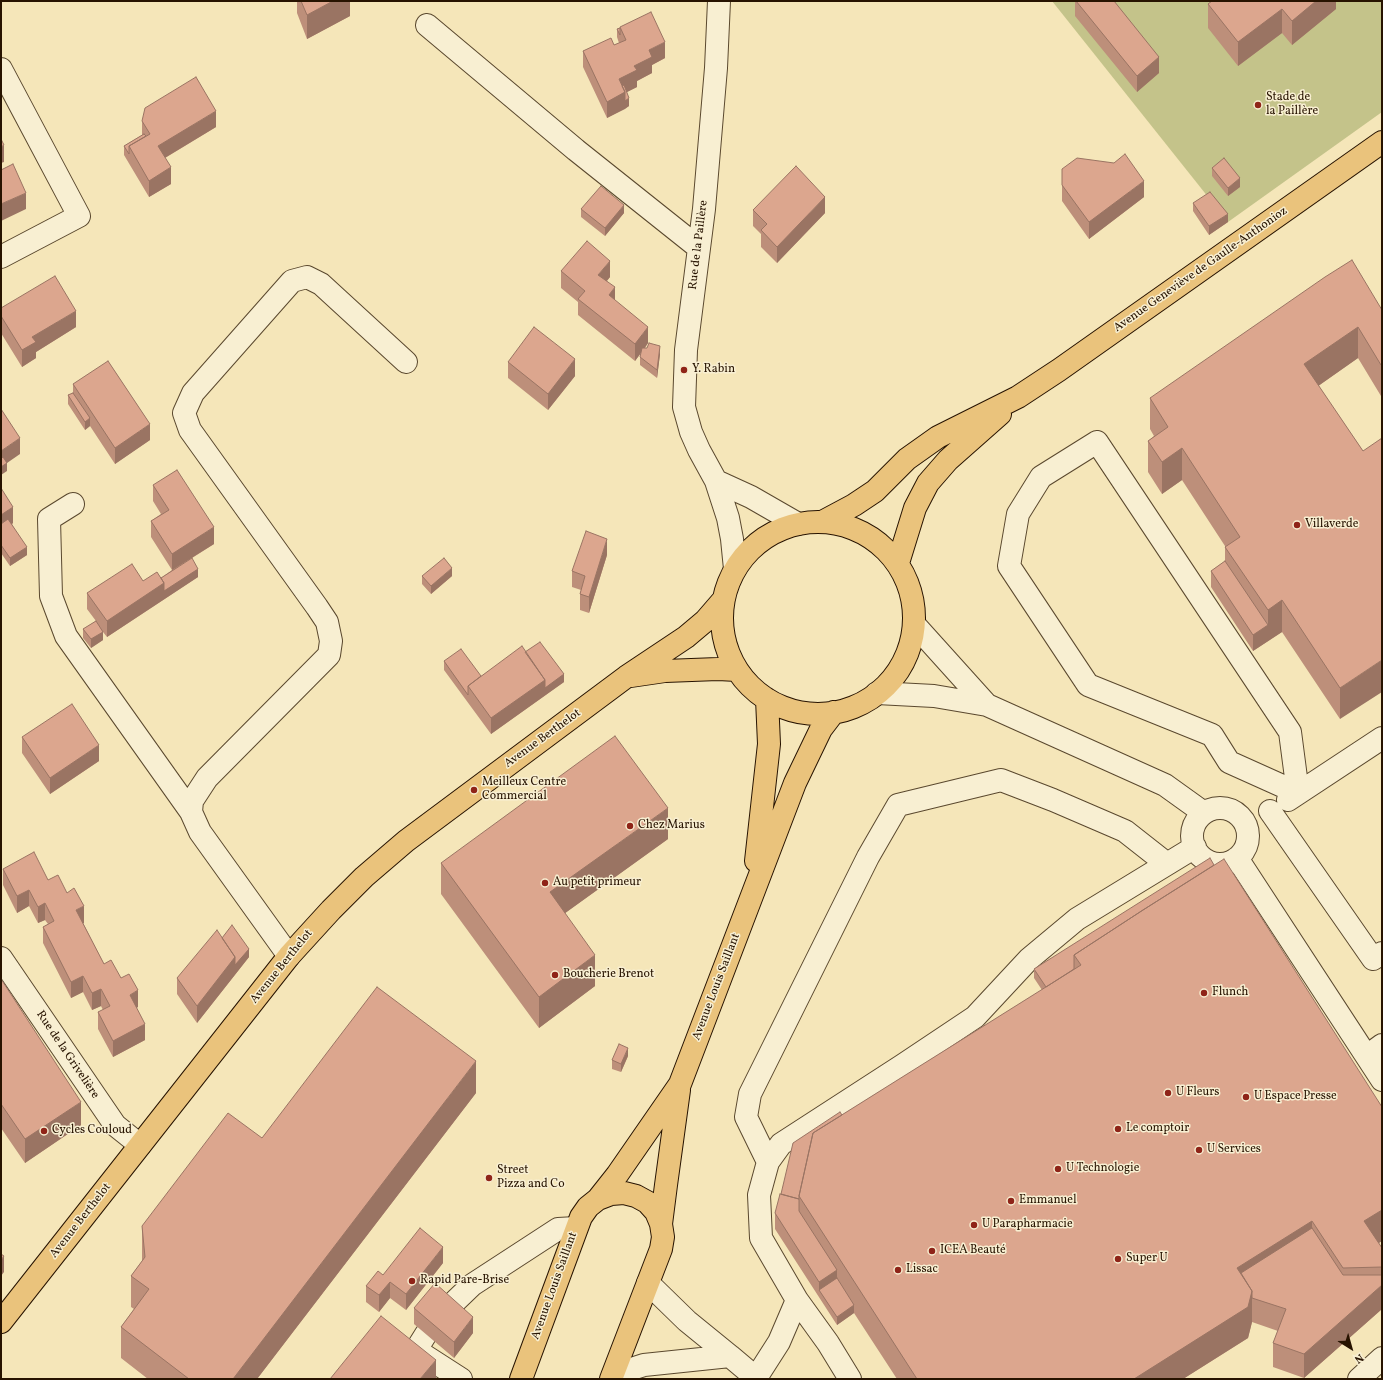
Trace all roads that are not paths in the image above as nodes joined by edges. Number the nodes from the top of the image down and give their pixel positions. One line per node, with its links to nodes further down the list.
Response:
1 (719, 1): 5 (street, Rue de la Paillère)
2 (427, 25): 5 (street)
3 (1, 69): 6 (street)
4 (1382, 142): 8 (main road, Avenue Geneviève de Gaulle-Anthonioz)
5 (699, 248): 9 (street, Rue de la Paillère)
6 (1, 257)
7 (406, 362): 25 (street)
8 (1018, 397): 11 (main road, Avenue Geneviève de Gaulle-Anthonioz); 13 (main road, Avenue Geneviève de Gaulle-Anthonioz)
9 (716, 481): 12 (street); 14 (street, Rue de la Paillère)
10 (73, 504): 25 (street)
11 (824, 521): 12 (main road); 13 (main road)
12 (798, 524): 14 (main road)
13 (898, 563): 16 (main road)
14 (735, 569): 15 (main road)
15 (724, 599): 17 (main road); 18 (main road, Avenue Berthelot)
16 (914, 624): 19 (main road); 21 (street)
17 (736, 670): 18 (main road, Avenue Berthelot); 20 (main road)
18 (626, 677): 34 (main road, Avenue Berthelot)
19 (877, 693): 21 (street); 22 (main road)
20 (767, 699): 22 (main road); 32 (main road, Avenue Louis Saillant)
21 (987, 705): 27 (street)
22 (834, 712): 32 (main road, Avenue Louis Saillant)
23 (1382, 738): 24 (street)
24 (1298, 793): 24 (street); 26 (street)
25 (191, 812): 34 (street)
26 (1270, 812): 28 (street); 33 (street)
27 (1204, 813): 28 (street); 29 (street)
28 (1247, 827): 30 (street)
29 (1195, 847): 30 (street); 31 (street)
30 (1237, 858): 36 (street)
31 (1167, 864): 40 (street); 40 (street)
32 (753, 890): 38 (main road, Avenue Louis Saillant)
33 (1382, 953)
34 (289, 956): 39 (main road, Avenue Berthelot)
35 (1, 958): 39 (street, Rue de la Grivelière)
36 (1375, 1051): 37 (street)
37 (1382, 1080)
38 (680, 1084): 41 (main road, Avenue Louis Saillant); 42 (main road, Avenue Louis Saillant)
39 (140, 1145): 47 (main road, Avenue Berthelot)
40 (768, 1162): 45 (street)
41 (598, 1199): 42 (main road, Avenue Louis Saillant); 43 (main road, Avenue Louis Saillant)
42 (661, 1224): 44 (main road, Avenue Louis Saillant)
43 (576, 1228): 46 (street); 53 (main road, Avenue Louis Saillant)
44 (648, 1283): 49 (street); 51 (main road, Avenue Louis Saillant)
45 (797, 1300): 54 (street); 55 (street)
46 (446, 1310)
47 (1, 1322)
48 (426, 1334): 52 (street)
49 (730, 1356): 51 (street); 54 (street)
50 (1382, 1358): 56 (street)
51 (612, 1377)
52 (461, 1379)
53 (521, 1379)
54 (756, 1379)
55 (850, 1379)
56 (1359, 1379)

